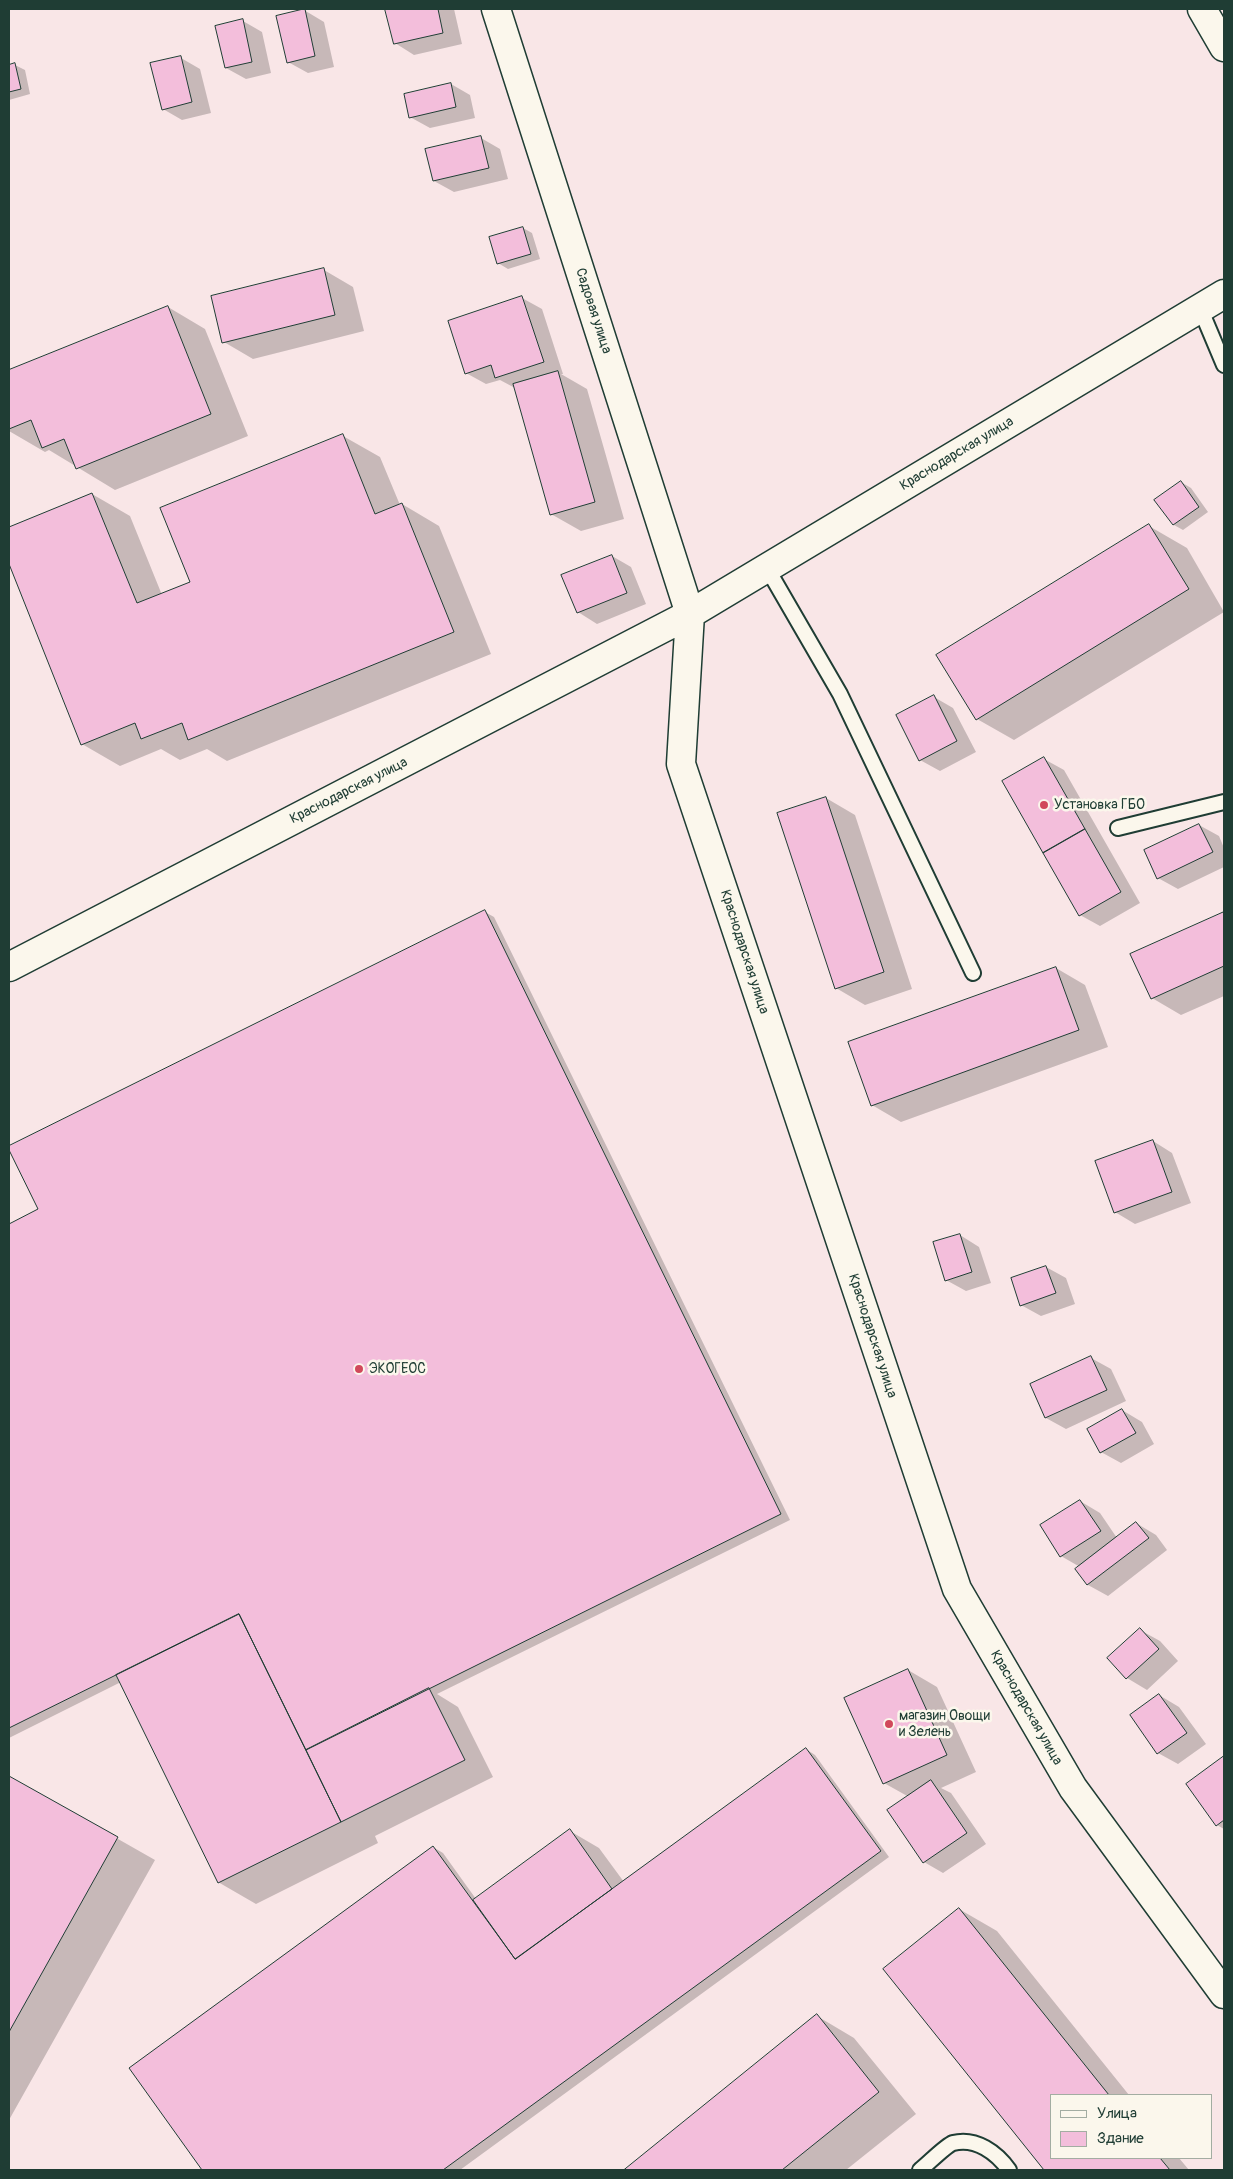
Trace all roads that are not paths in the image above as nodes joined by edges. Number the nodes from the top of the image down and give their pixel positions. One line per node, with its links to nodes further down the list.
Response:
1 (496, 9): 8 (street, Садовая улица)
2 (1202, 9): 3 (street)
3 (1224, 47)
4 (1224, 294): 5 (street, Краснодарская улица)
5 (1200, 308): 6 (lane); 7 (street, Краснодарская улица)
6 (1224, 365)
7 (766, 568): 8 (street, Краснодарская улица); 12 (lane)
8 (690, 614): 11 (street, Краснодарская улица); 13 (street, Краснодарская улица)
9 (1224, 802): 10 (lane)
10 (1118, 828)
11 (9, 967)
12 (973, 972)
13 (1224, 1994)
14 (920, 2170): 15 (lane)
15 (1009, 2170)

